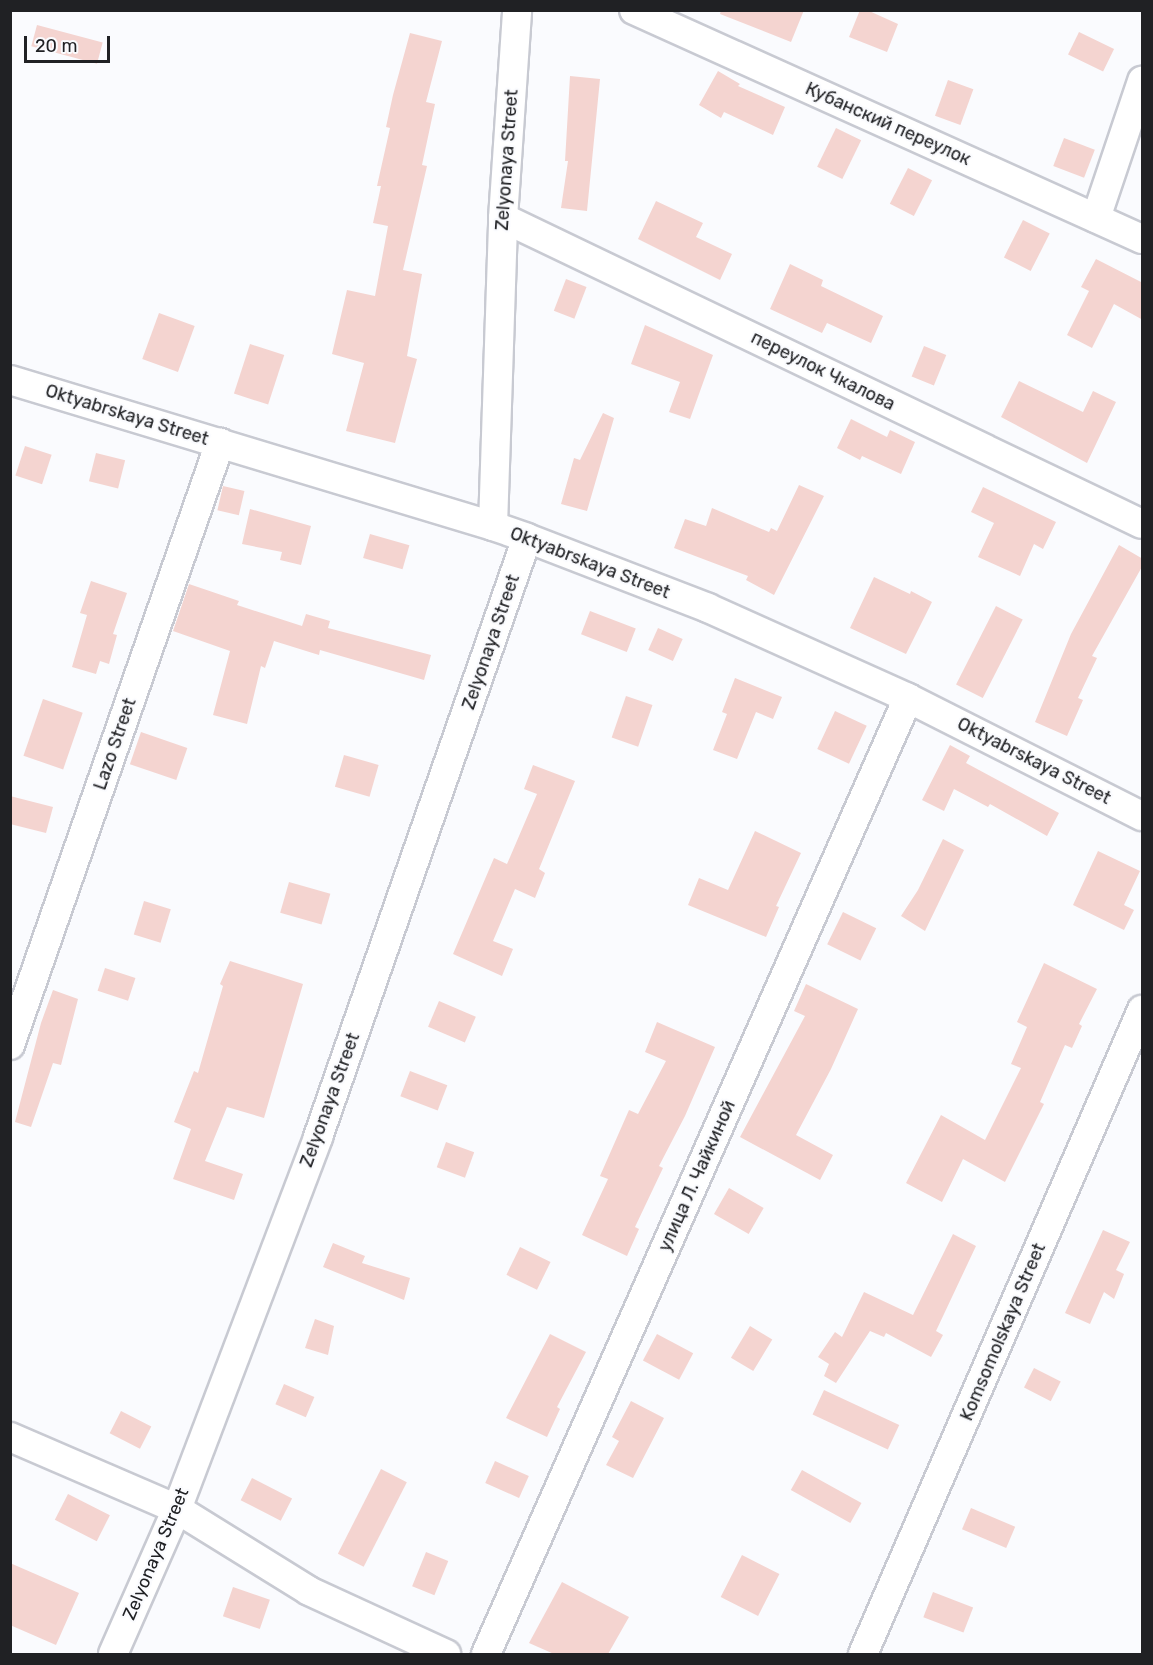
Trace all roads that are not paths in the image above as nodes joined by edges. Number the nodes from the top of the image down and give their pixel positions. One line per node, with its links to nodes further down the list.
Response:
1 (517, 10): 4 (street, Zelyonaya Street)
2 (634, 10): 5 (street, Кубанский переулок)
3 (1143, 81): 5 (street)
4 (503, 218): 9 (street, переулок Чкалова); 10 (street, Zelyonaya Street)
5 (1096, 218): 6 (street, Кубанский переулок)
6 (1143, 239)
7 (10, 380): 8 (street, Oktyabrskaya Street)
8 (220, 443): 10 (street, Oktyabrskaya Street); 15 (street, Lazo Street)
9 (1143, 524)
10 (493, 526): 11 (street, Oktyabrskaya Street)
11 (526, 538): 12 (street, Oktyabrskaya Street); 17 (street, Zelyonaya Street)
12 (908, 698): 13 (street, Oktyabrskaya Street); 20 (street, улица Л. Чайкиной)
13 (1143, 816)
14 (1143, 1010): 21 (street, Komsomolskaya Street)
15 (10, 1045)
16 (10, 1437): 17 (street)
17 (177, 1509): 18 (street, Zelyonaya Street); 19 (street)
18 (113, 1654)
19 (446, 1654)
20 (486, 1654)
21 (863, 1654)

